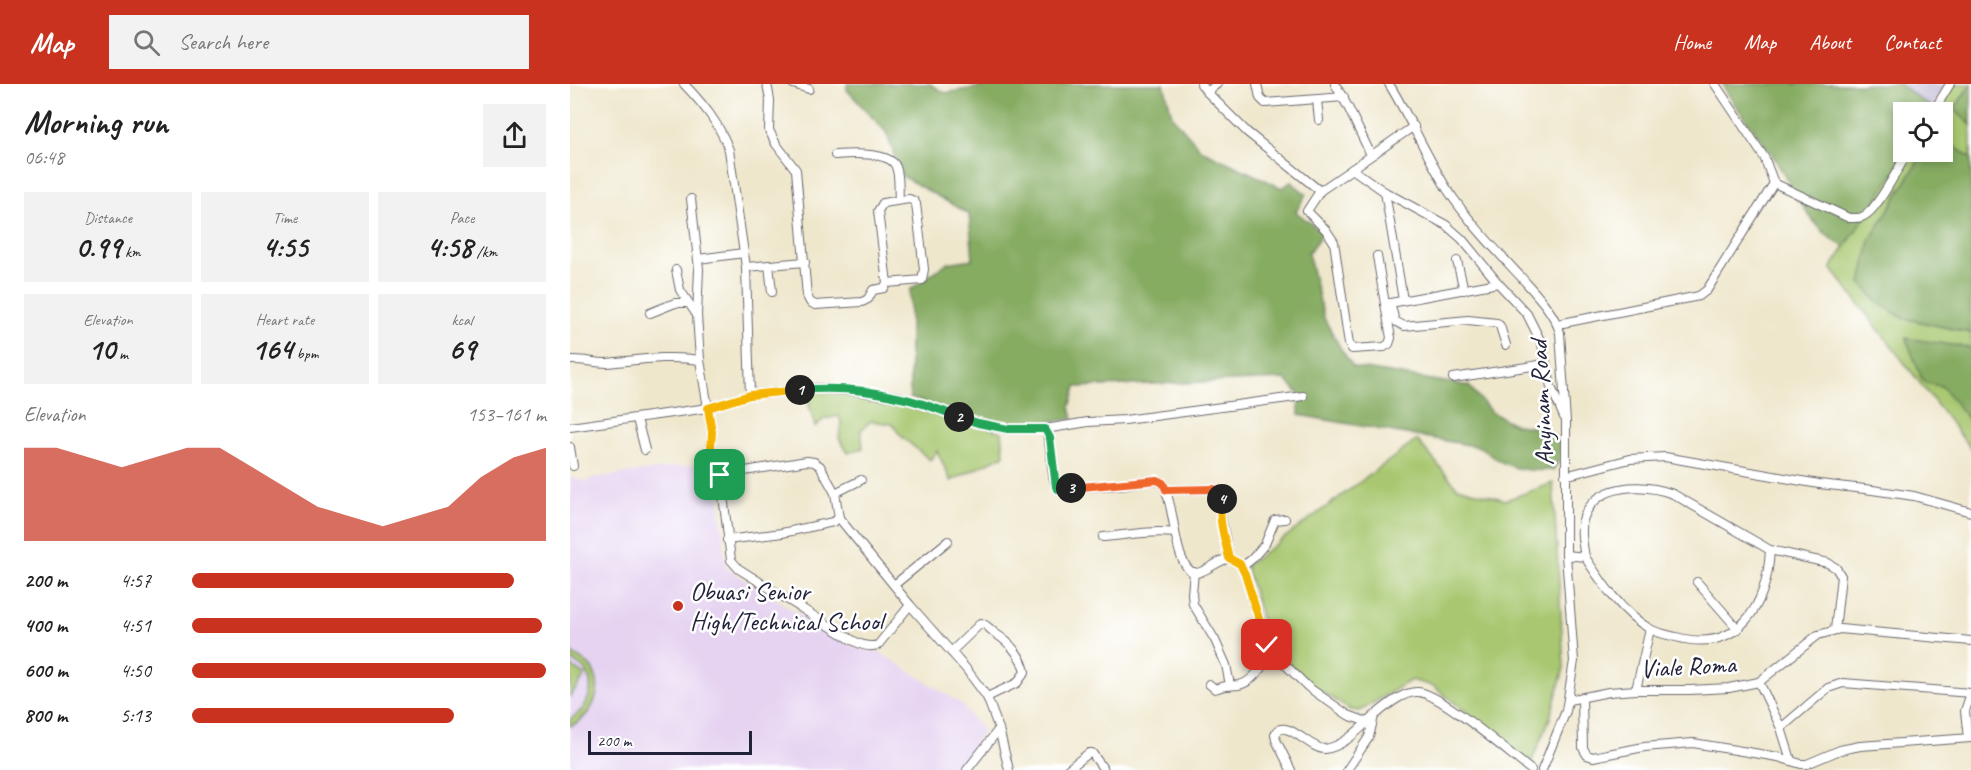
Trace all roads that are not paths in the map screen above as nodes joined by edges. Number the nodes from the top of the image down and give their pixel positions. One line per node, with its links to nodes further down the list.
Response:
1 (684, 84): 27 (street)
2 (767, 84): 31 (street)
3 (793, 84): 11 (street)
4 (1202, 84): 12 (street)
5 (1216, 84): 12 (street)
6 (1257, 84): 14 (street)
7 (1335, 84): 13 (street)
8 (1389, 84): 17 (street, Anyinam Road)
9 (1715, 84): 22 (street)
10 (1950, 84): 15 (street)
11 (809, 89)
12 (1207, 92): 23 (street)
13 (1344, 97): 14 (street); 19 (street)
14 (1317, 100): 16 (street)
15 (1939, 102)
16 (1319, 120)
17 (1414, 126): 19 (street); 44 (street, Anyinam Road)
18 (834, 155): 26 (street)
19 (1371, 155): 21 (street)
20 (1902, 162): 22 (street)
21 (1352, 169): 23 (street); 24 (street)
22 (1774, 183): 44 (street)
23 (1320, 191): 41 (street)
24 (1385, 192): 36 (street); 39 (street)
25 (691, 199): 29 (street)
26 (899, 200): 35 (street); 35 (street)
27 (744, 253): 29 (street); 33 (street)
28 (1377, 256): 41 (street)
29 (698, 259): 43 (street)
30 (1457, 261): 37 (street)
31 (805, 262): 32 (street); 35 (street)
32 (769, 265): 33 (street); 38 (street)
33 (746, 267): 50 (street)
34 (676, 270): 40 (street)
35 (887, 283)
36 (1498, 283): 37 (street); 48 (street)
37 (1464, 290): 39 (street)
38 (772, 292)
39 (1403, 300): 41 (street)
40 (688, 303): 42 (street); 43 (street)
41 (1388, 304): 45 (street)
42 (650, 313)
43 (697, 315): 47 (street)
44 (1558, 324): 54 (street, Anyinam Road)
45 (1506, 345)
46 (570, 360): 47 (street)
47 (700, 360): 52 (street)
48 (1546, 364): 49 (street); 54 (street)
49 (1453, 378)
50 (750, 395): 52 (street); 56 (street)
51 (1303, 396): 56 (street)
52 (708, 408): 53 (street); 60 (street)
53 (637, 418): 55 (street); 58 (street)
54 (1566, 422): 61 (street, Anyinam Road)
55 (570, 427)
56 (1045, 429): 63 (street)
57 (570, 447): 59 (street)
58 (645, 450)
59 (573, 466)
60 (720, 475): 64 (street); 70 (street)
61 (1566, 476): 65 (street); 73 (street, Anyinam Road)
62 (861, 480): 64 (street)
63 (1166, 490): 68 (street); 75 (street)
64 (836, 493): 66 (street)
65 (1971, 512)
66 (839, 518): 70 (street); 79 (street)
67 (1285, 519): 76 (street)
68 (1175, 533): 69 (street); 77 (street)
69 (1103, 537)
70 (727, 540): 80 (street)
71 (948, 541): 79 (street)
72 (1770, 550): 74 (street); 82 (street); 83 (street)
73 (1566, 555): 74 (street); 94 (street, Anyinam Road)
74 (1585, 557): 81 (street)
75 (1229, 558): 76 (street); 77 (street)
76 (1242, 567): 86 (street)
77 (1194, 572): 89 (street)
78 (1697, 582): 82 (street)
79 (894, 585): 80 (street)
80 (910, 605): 85 (street)
81 (1650, 629): 82 (street); 90 (street)
82 (1738, 629)
83 (1835, 630): 84 (street, Viale Roma); 87 (street, Viale Roma)
84 (1971, 641)
85 (951, 652): 92 (street); 92 (street)
86 (1272, 652): 89 (street); 95 (street)
87 (1759, 682): 90 (street, Viale Roma); 97 (street)
88 (1209, 684): 89 (street)
89 (1230, 685)
90 (1636, 690): 93 (street, Viale Roma)
91 (1971, 693): 97 (street); 100 (street)
92 (987, 698): 98 (street)
93 (1582, 698): 94 (street, Viale Roma); 101 (street)
94 (1569, 700): 109 (street, Anyinam Road)
95 (1348, 715): 96 (street); 99 (street)
96 (1370, 719): 99 (street); 107 (street); 108 (street)
97 (1781, 728): 101 (street)
98 (999, 729): 102 (street); 103 (street)
99 (1354, 734): 106 (street)
100 (1969, 738): 101 (street)
101 (1791, 760)
102 (967, 770)
103 (1009, 770)
104 (1067, 770): 105 (street)
105 (1104, 770)
106 (1291, 770)
107 (1347, 770)
108 (1531, 770)
109 (1542, 770)

